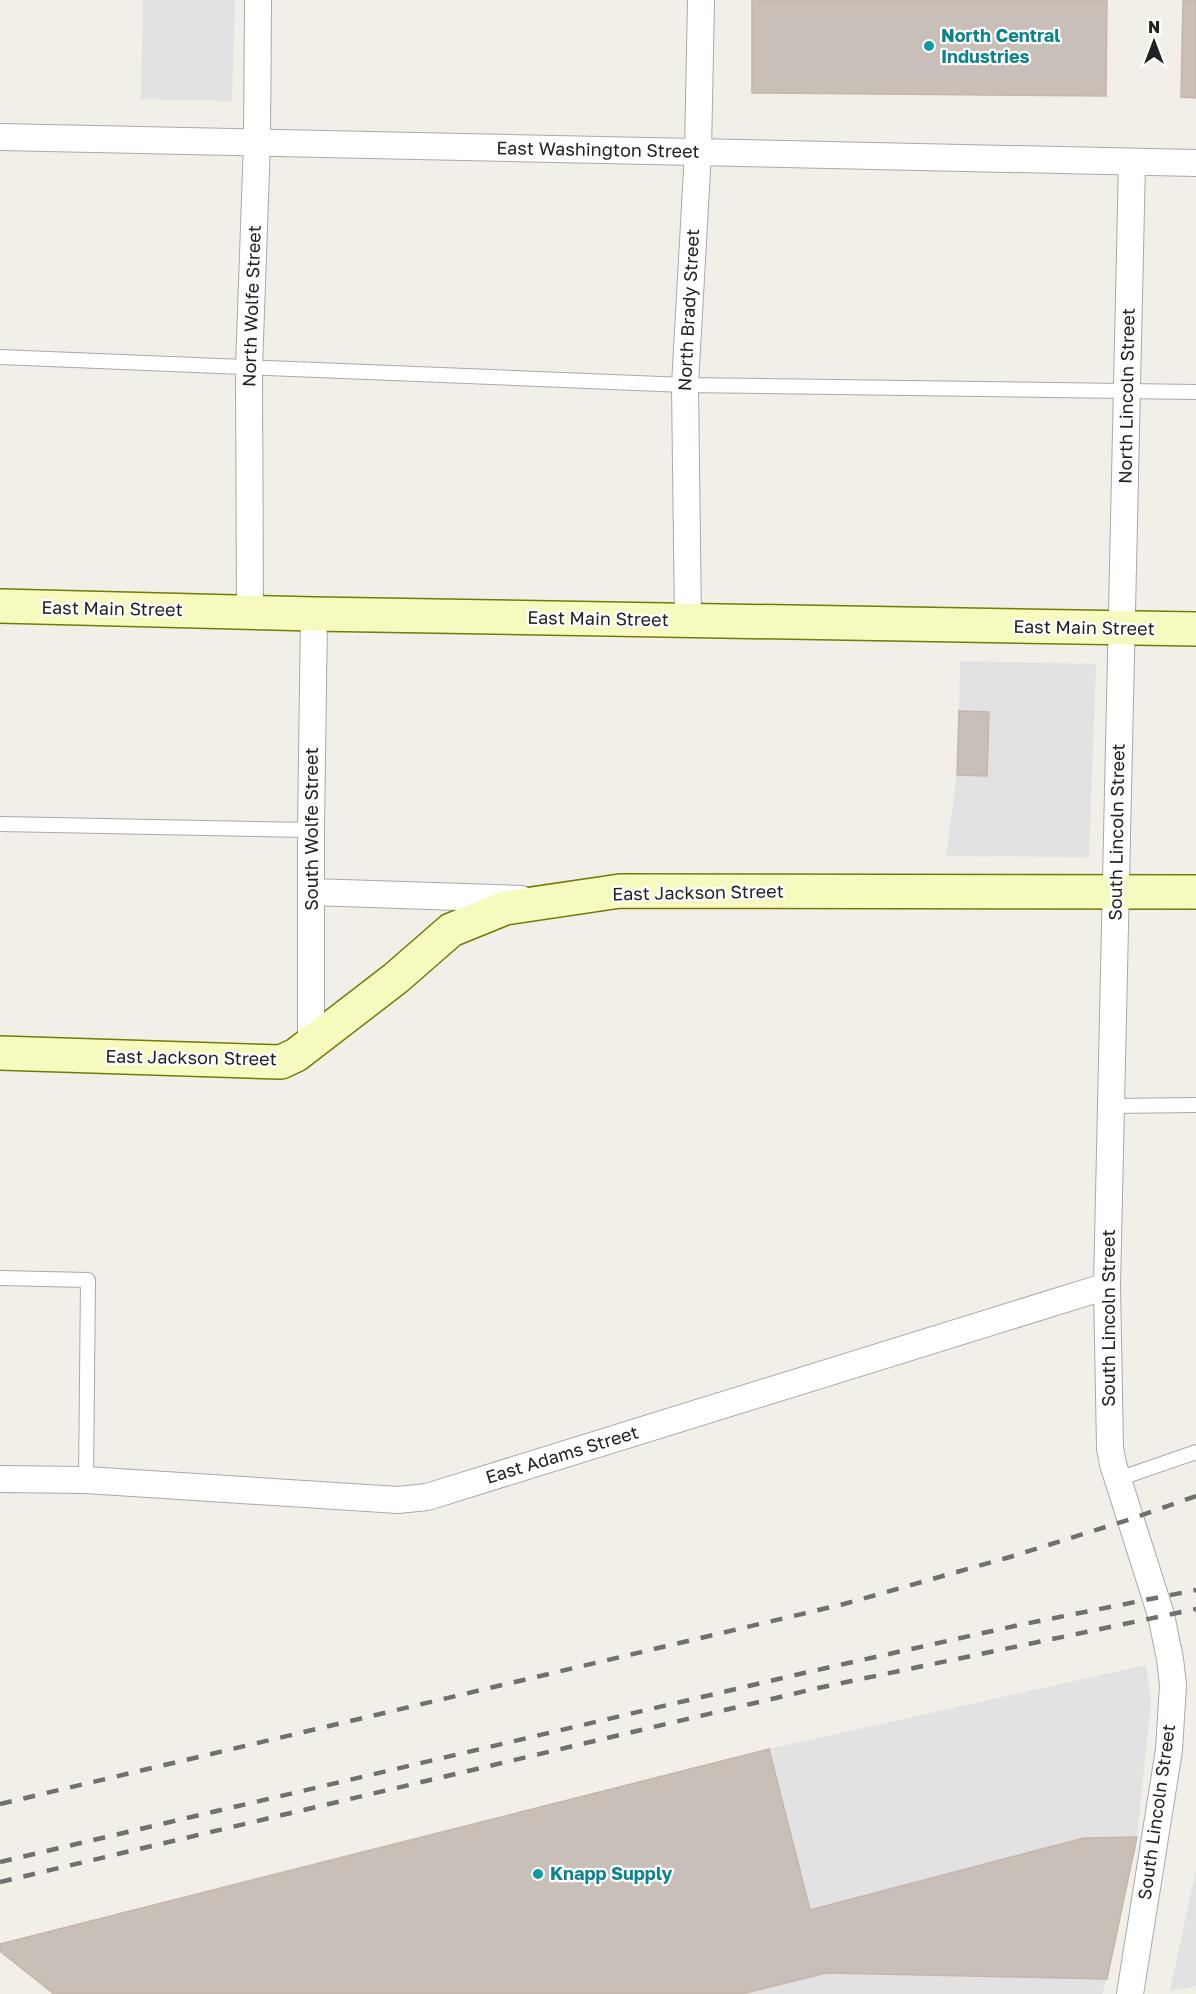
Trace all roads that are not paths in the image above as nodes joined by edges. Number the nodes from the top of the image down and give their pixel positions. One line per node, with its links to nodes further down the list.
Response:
1 (258, 0): 4 (street, North Wolfe Street)
2 (701, 0): 5 (street, North Brady Street)
3 (0, 137): 4 (street, East Washington Street)
4 (257, 142): 5 (street, East Washington Street); 9 (street, North Wolfe Street)
5 (698, 152): 6 (street, East Washington Street); 10 (street, North Brady Street)
6 (1132, 162): 7 (street, East Washington Street); 11 (street, North Lincoln Street)
7 (1196, 163)
8 (0, 357): 9 (lane)
9 (249, 368): 10 (lane); 14 (street, North Wolfe Street)
10 (685, 386): 11 (lane); 16 (street, North Brady Street)
11 (1127, 392): 12 (lane); 17 (street, North Lincoln Street)
12 (1196, 392)
13 (0, 606): 14 (main road, East Main Street)
14 (250, 613): 15 (main road, East Main Street)
15 (314, 614): 16 (main road, East Main Street); 20 (street, South Wolfe Street)
16 (688, 621): 17 (main road, East Main Street)
17 (1122, 629): 18 (main road, East Main Street); 22 (street, South Lincoln Street)
18 (1196, 629)
19 (0, 824): 20 (lane)
20 (311, 830): 21 (street, South Wolfe Street)
21 (312, 892): 24 (street); 25 (street, South Wolfe Street)
22 (1116, 892): 23 (main road, East Jackson Street); 24 (main road, East Jackson Street); 28 (street, South Lincoln Street)
23 (1196, 892)
24 (557, 901): 25 (main road, East Jackson Street)
25 (311, 1043): 26 (main road, East Jackson Street)
26 (0, 1053)
27 (1196, 1105): 28 (lane)
28 (1111, 1106): 30 (street, South Lincoln Street)
29 (0, 1278): 34 (lane)
30 (1107, 1286): 33 (street, South Lincoln Street); 34 (street, East Adams Street)
31 (1196, 1452): 33 (lane)
32 (0, 1479): 34 (street, East Adams Street)
33 (1118, 1479): 35 (street, South Lincoln Street)
34 (86, 1480)
35 (1130, 1994)

